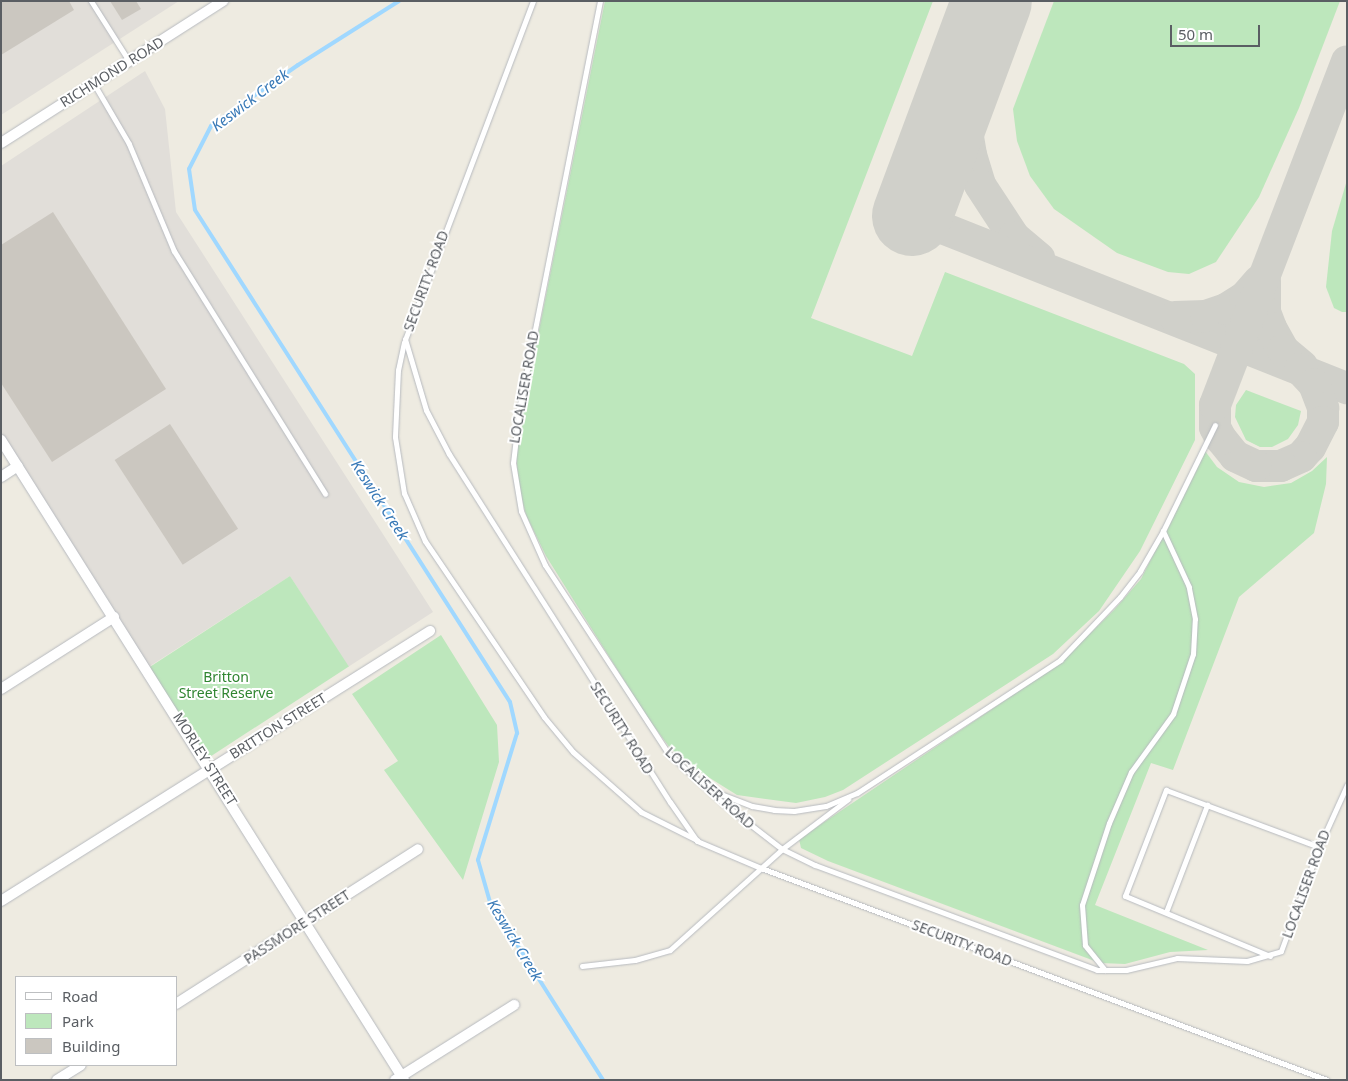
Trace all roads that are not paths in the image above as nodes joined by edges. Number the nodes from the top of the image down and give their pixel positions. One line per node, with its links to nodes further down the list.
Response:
1 (91, 1): 5 (lane)
2 (224, 1): 5 (street, RICHMOND ROAD)
3 (532, 1): 8 (lane, SECURITY ROAD)
4 (600, 1): 20 (lane, LOCALISER ROAD)
5 (129, 61): 6 (street, RICHMOND ROAD)
6 (93, 84): 7 (street, RICHMOND ROAD); 13 (lane)
7 (1, 143)
8 (405, 339): 23 (lane, SECURITY ROAD); 23 (lane)
9 (1215, 425): 14 (lane)
10 (1, 440): 11 (street, MORLEY STREET)
11 (18, 466): 12 (street); 15 (street, MORLEY STREET)
12 (1, 477)
13 (325, 494)
14 (1163, 531): 21 (lane); 33 (lane)
15 (114, 617): 17 (street); 18 (street, MORLEY STREET)
16 (430, 631): 18 (street, BRITTON STREET)
17 (1, 689)
18 (211, 768): 28 (street, BRITTON STREET); 30 (street, MORLEY STREET)
19 (1347, 785): 24 (lane, LOCALISER ROAD)
20 (709, 789): 21 (lane); 26 (lane, LOCALISER ROAD)
21 (857, 793): 26 (lane)
22 (1207, 805): 24 (lane); 29 (lane); 29 (lane)
23 (697, 841): 27 (lane, SECURITY ROAD)
24 (1319, 847): 31 (lane, LOCALISER ROAD)
25 (418, 849): 30 (street, PASSMORE STREET)
26 (782, 849): 27 (lane); 33 (lane, LOCALISER ROAD)
27 (761, 868): 32 (lane); 39 (lane, SECURITY ROAD)
28 (1, 901)
29 (1166, 912): 31 (lane)
30 (307, 921): 34 (street, PASSMORE STREET); 37 (street, MORLEY STREET)
31 (1270, 956): 33 (lane, LOCALISER ROAD)
32 (582, 966)
33 (1105, 970)
34 (178, 1003)
35 (514, 1006): 37 (street)
36 (79, 1066): 38 (street)
37 (400, 1078)
38 (57, 1080)
39 (1327, 1080)

